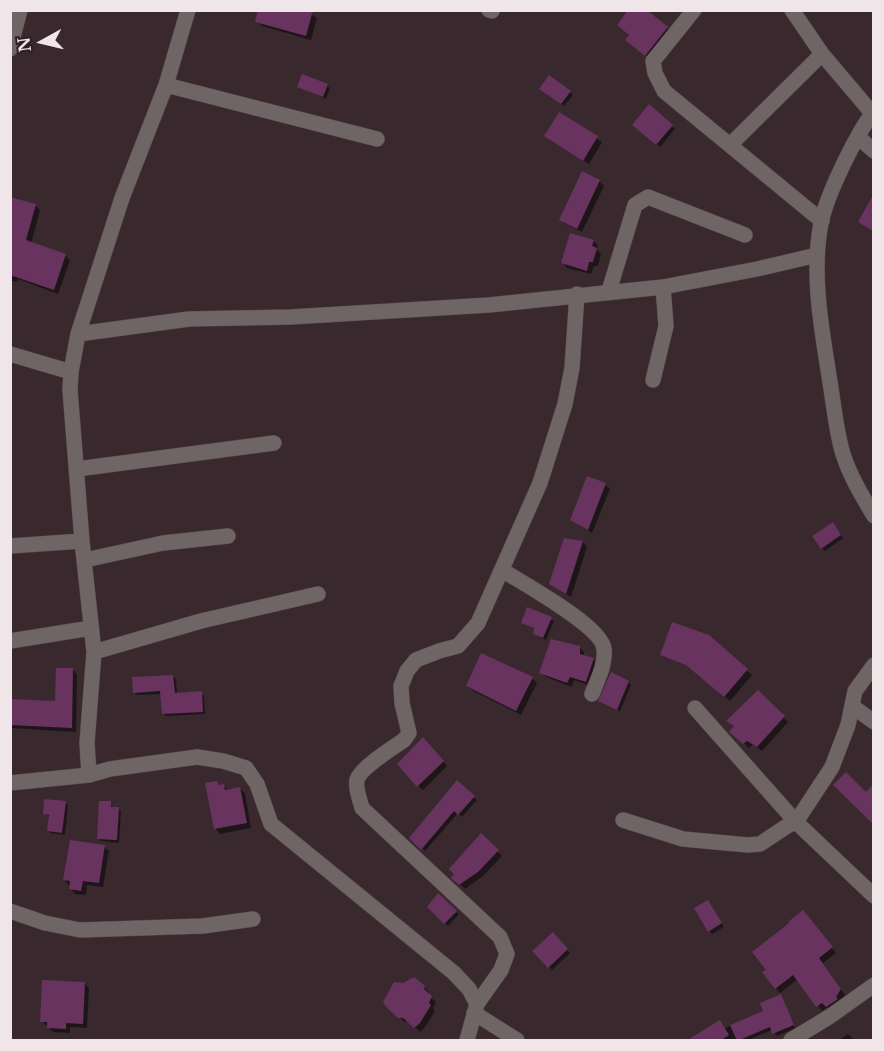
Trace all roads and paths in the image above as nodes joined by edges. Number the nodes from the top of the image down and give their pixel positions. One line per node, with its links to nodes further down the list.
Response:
1 (20, 10): 5 (street)
2 (188, 10): 7 (street)
3 (694, 10): 11 (street)
4 (792, 10): 6 (street)
5 (10, 49)
6 (822, 54): 8 (street); 11 (street)
7 (166, 85): 10 (street); 19 (street)
8 (873, 112): 9 (street)
9 (858, 137): 12 (street); 13 (street)
10 (377, 139)
11 (730, 145): 13 (street)
12 (873, 151)
13 (822, 220): 15 (street)
14 (745, 235): 17 (street)
15 (817, 255): 16 (street); 25 (street)
16 (663, 286): 17 (street); 22 (street)
17 (609, 291): 18 (street)
18 (577, 294): 19 (street); 30 (street)
19 (78, 334): 21 (street)
20 (10, 354): 21 (street)
21 (71, 372): 24 (street)
22 (653, 380)
23 (274, 443): 24 (street)
24 (77, 469): 27 (street)
25 (873, 516)
26 (228, 536): 29 (street)
27 (82, 541): 28 (street); 29 (street)
28 (10, 546)
29 (85, 560): 32 (street)
30 (502, 570): 36 (street); 48 (street)
31 (318, 594): 34 (street)
32 (91, 628): 33 (street); 34 (street)
33 (10, 641)
34 (94, 652): 40 (street)
35 (873, 666): 37 (street)
36 (592, 694)
37 (852, 706): 39 (street); 43 (street)
38 (695, 708): 43 (street)
39 (873, 723)
40 (89, 774): 41 (street); 48 (street)
41 (10, 783)
42 (623, 820): 43 (street)
43 (796, 822): 44 (street)
44 (873, 896)
45 (10, 911): 46 (street)
46 (253, 919)
47 (873, 986): 51 (street)
48 (476, 1009): 49 (street); 50 (street)
49 (466, 1041)
50 (517, 1041)
51 (791, 1041)

